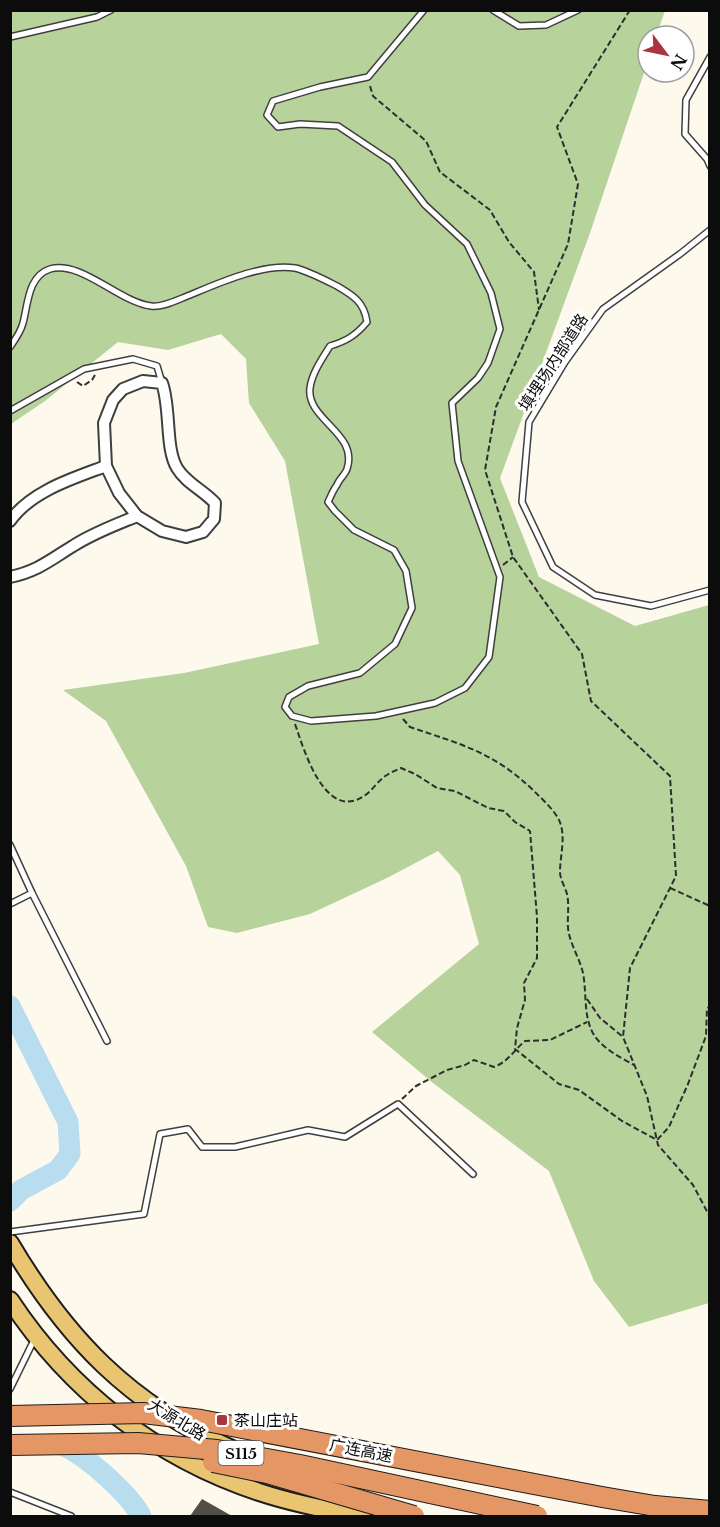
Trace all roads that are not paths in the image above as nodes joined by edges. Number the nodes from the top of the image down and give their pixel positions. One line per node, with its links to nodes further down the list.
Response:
1 (111, 10): 5 (lane)
2 (424, 10): 9 (lane)
3 (493, 10): 4 (lane)
4 (578, 10)
5 (10, 37)
6 (710, 57): 7 (lane)
7 (710, 166)
8 (710, 230): 16 (lane, 填埋场内部道路)
9 (10, 347)
10 (162, 383): 11 (lane); 12 (street); 13 (street)
11 (10, 411)
12 (106, 466): 13 (street); 14 (street)
13 (137, 516): 15 (street)
14 (10, 521)
15 (10, 577)
16 (710, 590)
17 (10, 845): 18 (lane)
18 (32, 893): 19 (lane); 20 (lane)
19 (10, 904)
20 (107, 1041)
21 (473, 1174): 22 (lane)
22 (10, 1232)
23 (10, 1243): 38 (main road, 大源北路 / S115)
24 (10, 1300): 25 (main road, 大源北路 / S115)
25 (36, 1335): 26 (lane); 33 (main road, 大源北路 / S115)
26 (10, 1389)
27 (10, 1416): 32 (highway, 广连高速, bridge)
28 (10, 1427): 31 (highway, bridge)
29 (10, 1446): 36 (highway, bridge); 37 (highway, 广连高速, bridge)
30 (10, 1492): 34 (lane)
31 (710, 1499)
32 (710, 1511)
33 (332, 1514): 35 (main road, 大源北路 / S115)
34 (71, 1516)
35 (362, 1516)
36 (414, 1516)
37 (537, 1516)
38 (552, 1516)

